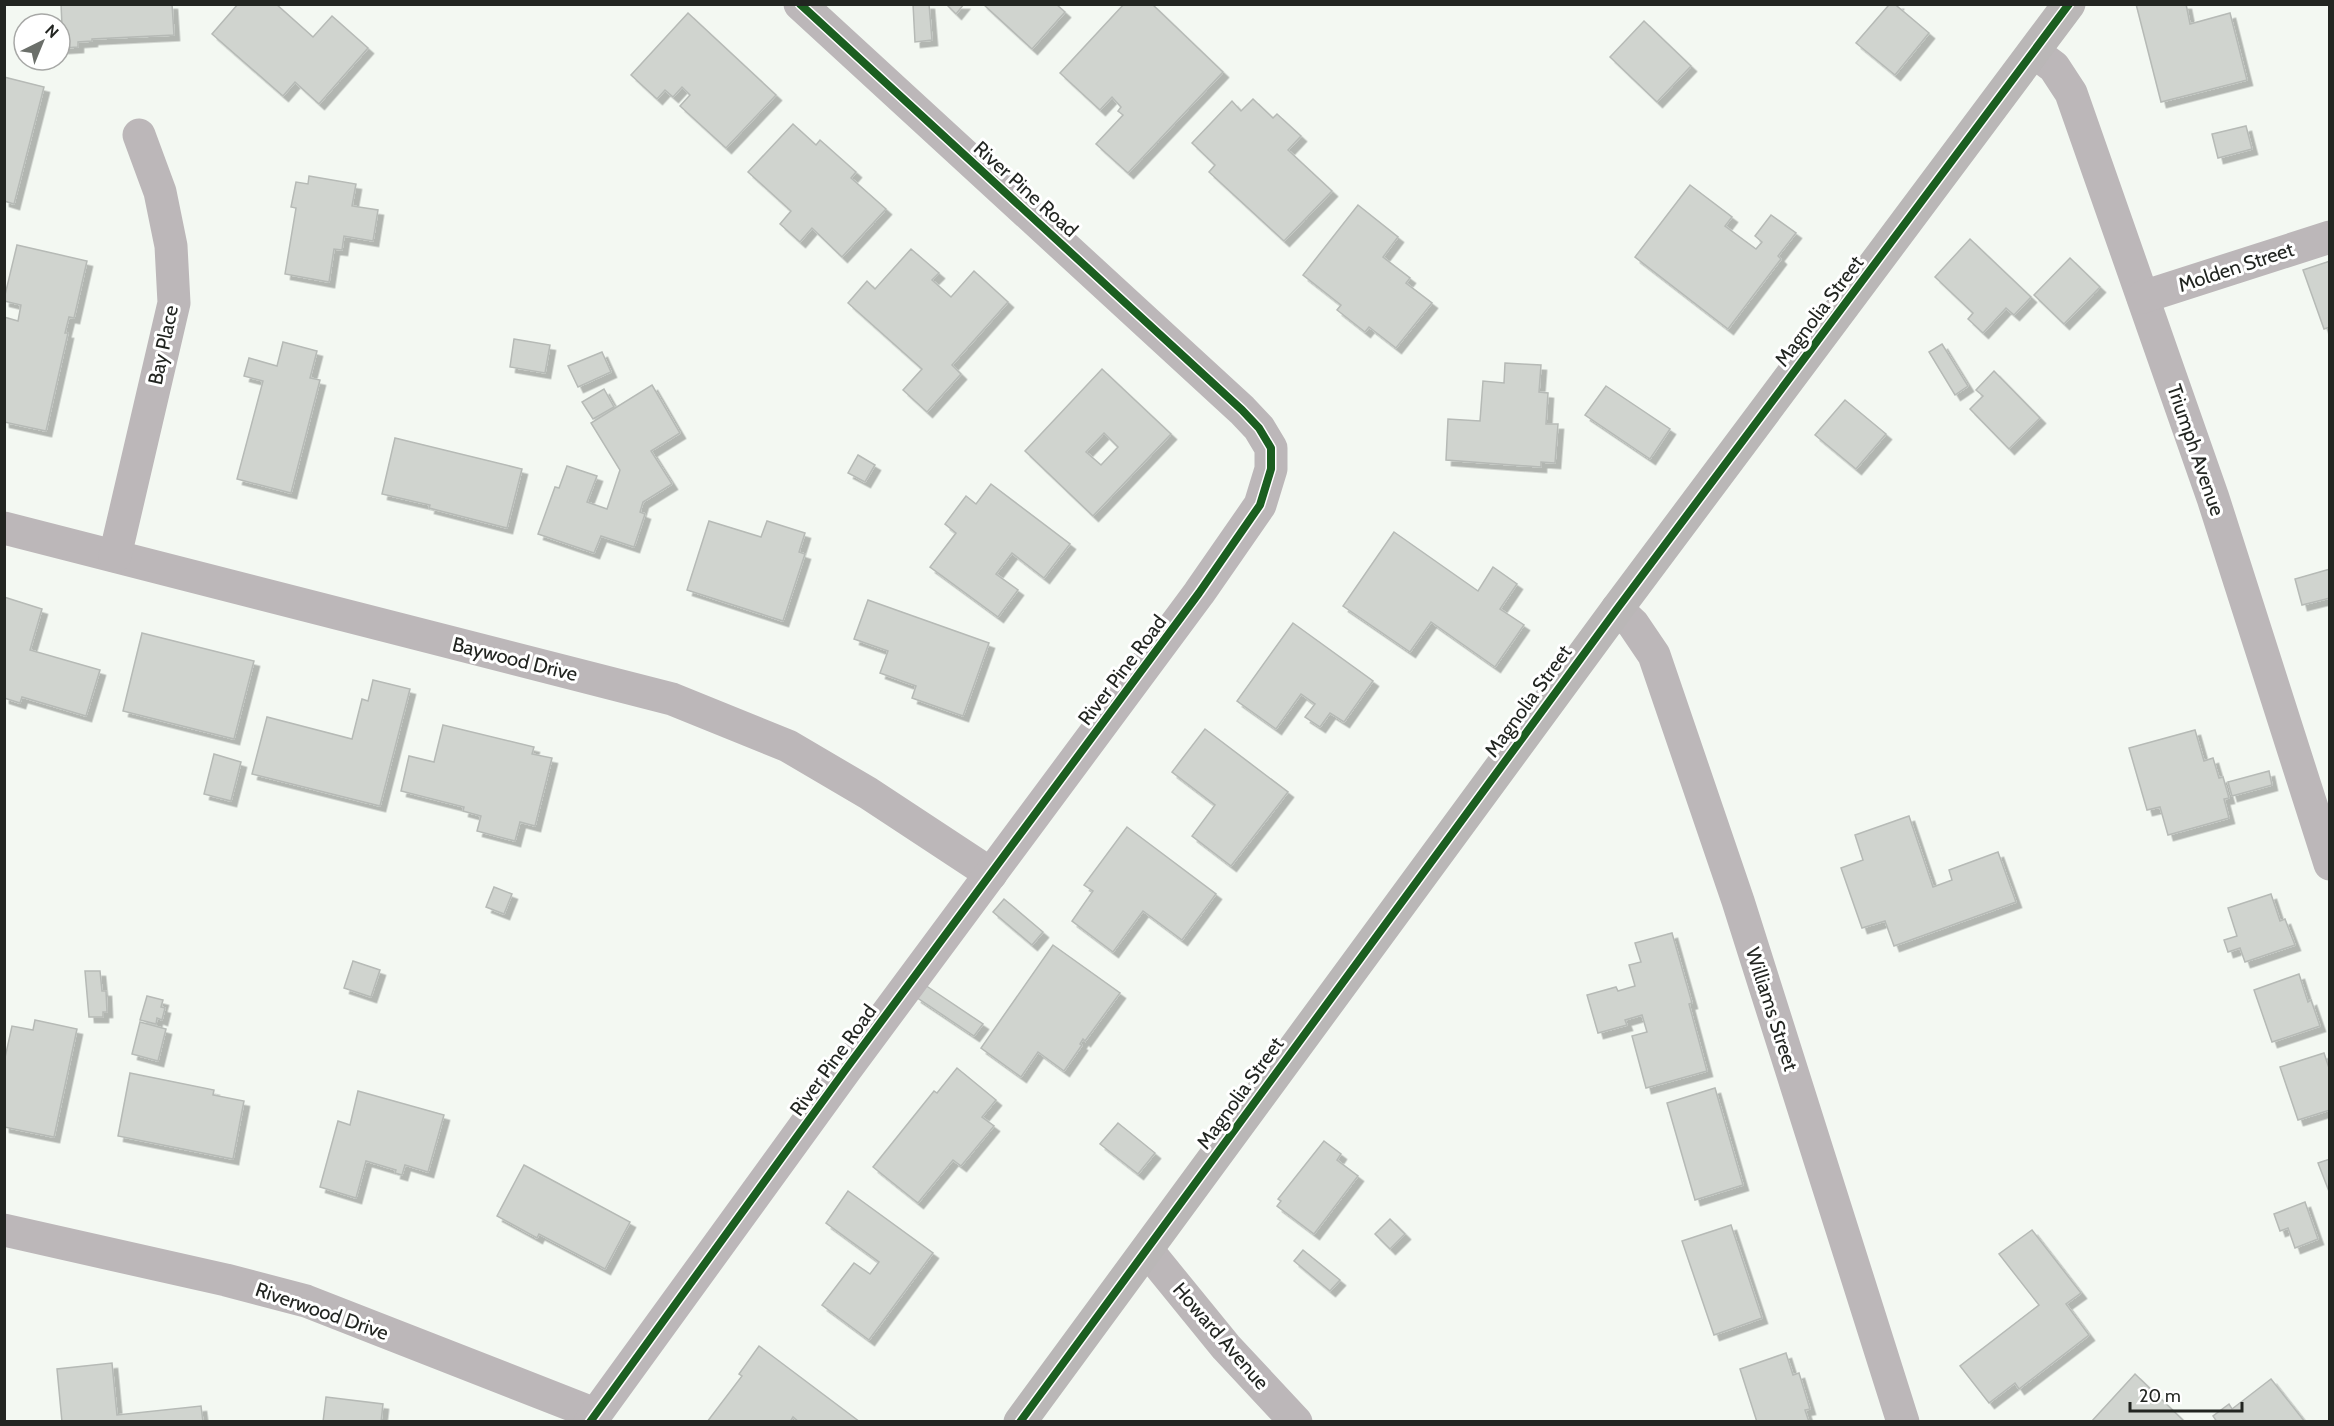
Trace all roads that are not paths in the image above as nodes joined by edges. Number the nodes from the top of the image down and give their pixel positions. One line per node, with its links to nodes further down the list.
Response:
1 (800, 4): 11 (street, River Pine Road)
2 (2069, 4): 3 (street, Magnolia Street)
3 (2034, 52): 6 (street, Triumph Avenue); 9 (street, Magnolia Street)
4 (139, 135): 8 (street, Bay Place)
5 (2330, 237): 6 (street, Molden Street)
6 (2143, 297): 10 (street, Triumph Avenue)
7 (4, 528): 8 (street, Baywood Drive)
8 (115, 556): 11 (street, Baywood Drive)
9 (1617, 609): 13 (street, Magnolia Street); 17 (street, Williams Street)
10 (2330, 864)
11 (991, 874): 14 (street, River Pine Road)
12 (4, 1230): 14 (street, Riverwood Drive)
13 (1147, 1250): 15 (street, Magnolia Street); 16 (street, Howard Avenue)
14 (593, 1418)
15 (1020, 1422)
16 (1296, 1422)
17 (1903, 1422)

